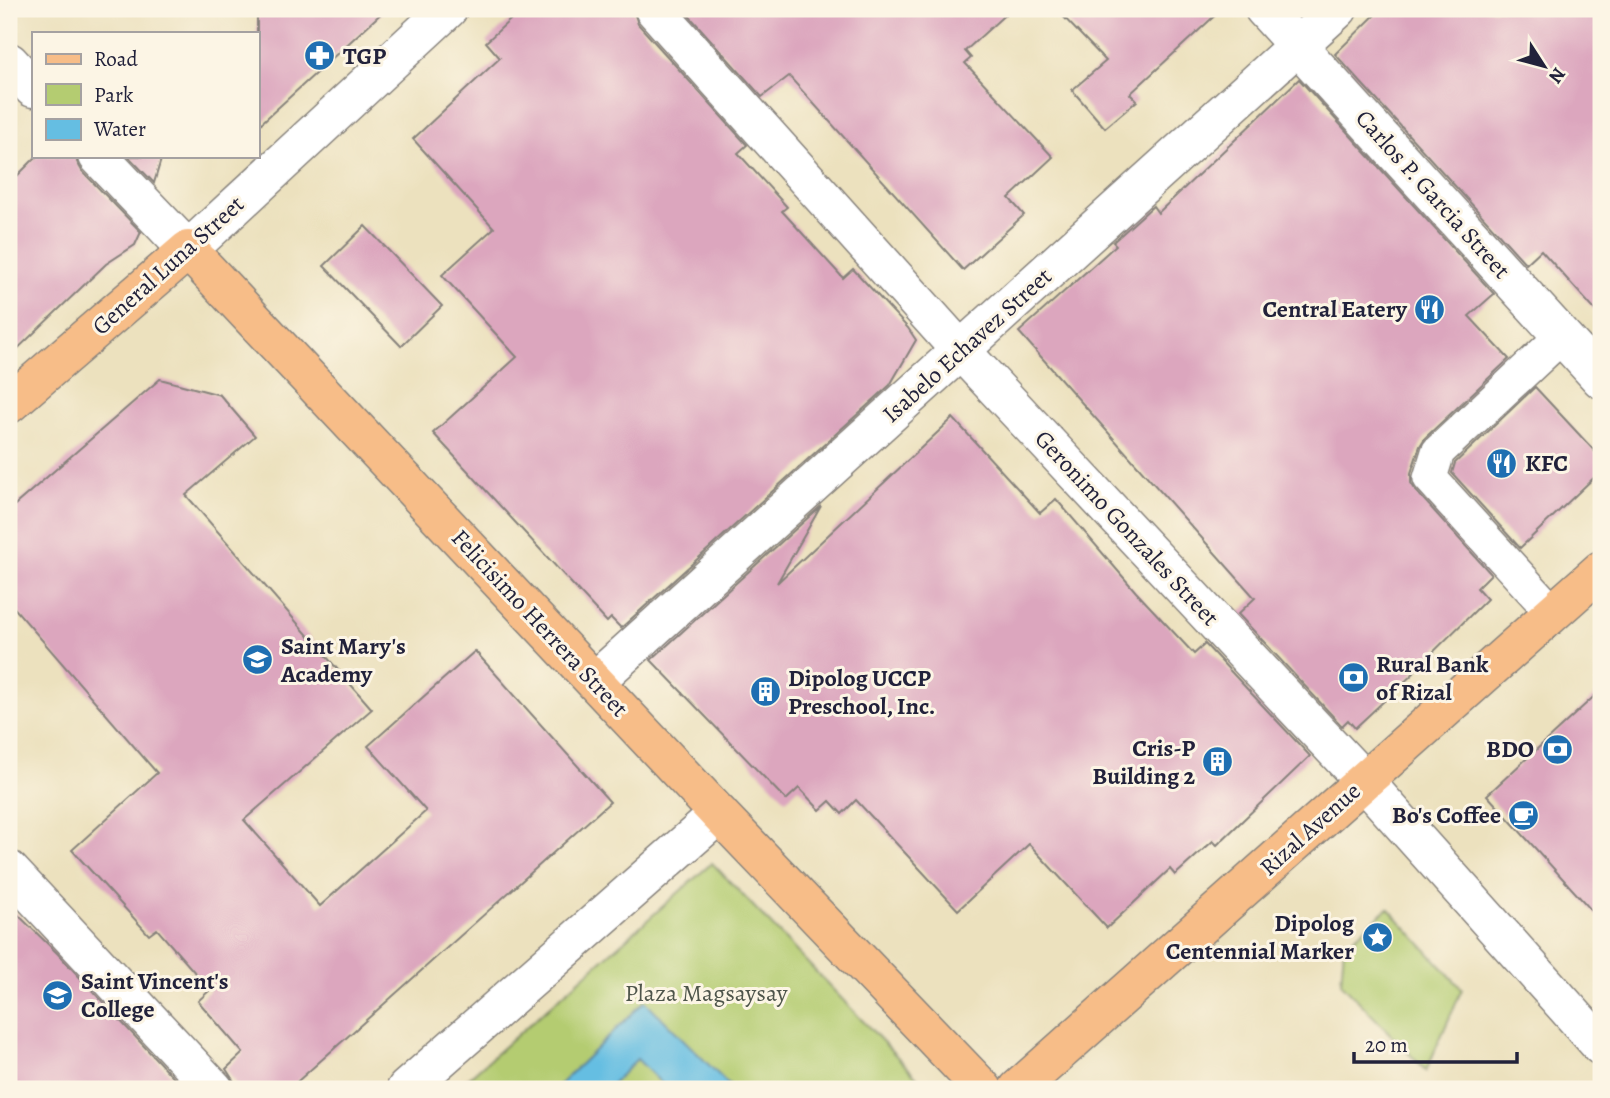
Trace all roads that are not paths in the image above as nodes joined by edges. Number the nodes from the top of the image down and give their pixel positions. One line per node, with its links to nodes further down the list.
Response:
1 (449, 9): 9 (street, General Luna Street)
2 (654, 9): 11 (street, Geronimo Gonzales Street)
3 (1264, 9): 5 (street, Carlos P. Garcia Street)
4 (1338, 9): 5 (street, Isabelo Echavez Street)
5 (1298, 45): 10 (street, Carlos P. Garcia Street); 11 (street, Isabelo Echavez Street)
6 (9, 62): 7 (street)
7 (32, 87)
8 (100, 158): 9 (street, Felicisimo Herrera Street)
9 (187, 250): 13 (main road, General Luna Street); 16 (main road, Felicisimo Herrera Street)
10 (1562, 336): 12 (street, Carlos P. Garcia Street); 15 (lane)
11 (961, 351): 16 (street, Isabelo Echavez Street); 17 (street, Geronimo Gonzales Street)
12 (1601, 379)
13 (9, 404)
14 (1601, 570): 15 (main road, Rizal Avenue)
15 (1553, 613): 17 (main road, Rizal Avenue)
16 (595, 681): 18 (main road, Felicisimo Herrera Street)
17 (1364, 781): 20 (street, Geronimo Gonzales Street); 24 (main road, Rizal Avenue)
18 (719, 814): 22 (street); 23 (main road, Felicisimo Herrera Street)
19 (9, 870): 21 (street)
20 (1601, 1046)
21 (214, 1089)
22 (406, 1089)
23 (983, 1089)
24 (1018, 1089)

